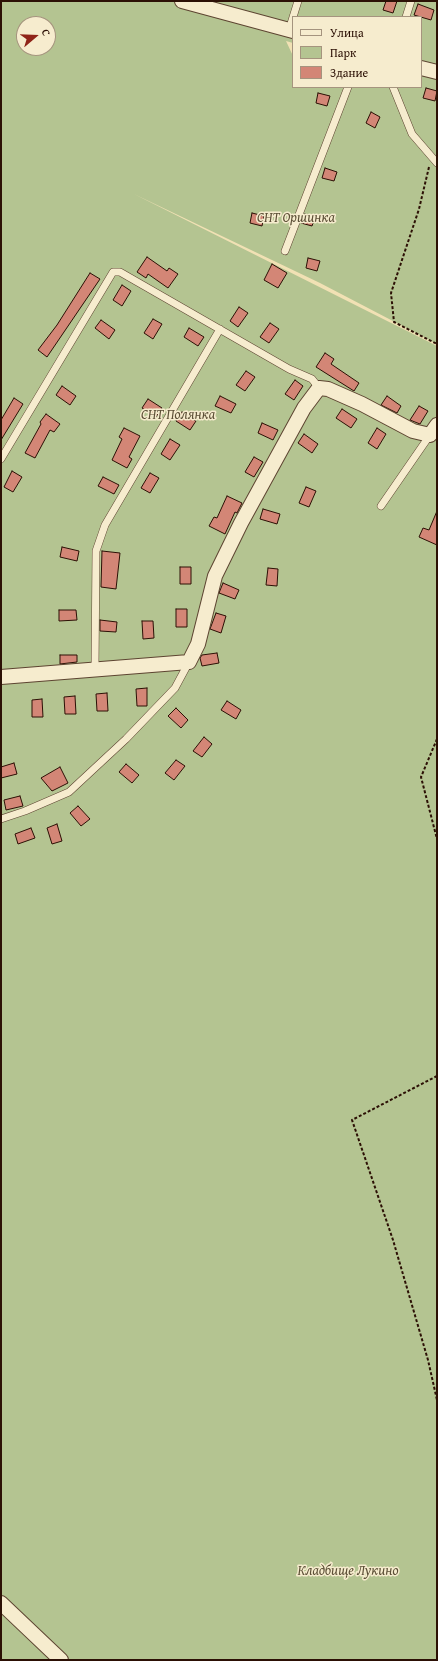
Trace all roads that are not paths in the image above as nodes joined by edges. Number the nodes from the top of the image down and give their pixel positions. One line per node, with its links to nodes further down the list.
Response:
1 (183, 1): 6 (street)
2 (298, 1): 4 (lane)
3 (411, 1): 5 (lane)
4 (294, 16)
5 (406, 16)
6 (291, 31)
7 (422, 68): 8 (street)
8 (437, 72)
9 (348, 88): 12 (lane)
10 (393, 88): 11 (lane)
11 (437, 163)
12 (286, 251)
13 (220, 329): 14 (lane); 16 (lane); 19 (lane)
14 (319, 388): 15 (street); 18 (street)
15 (433, 430): 17 (lane)
16 (1, 459)
17 (381, 506)
18 (189, 662): 19 (street); 21 (lane)
19 (95, 668): 20 (street)
20 (1, 677)
21 (1, 819)
22 (1, 1603): 23 (street)
23 (60, 1660)

